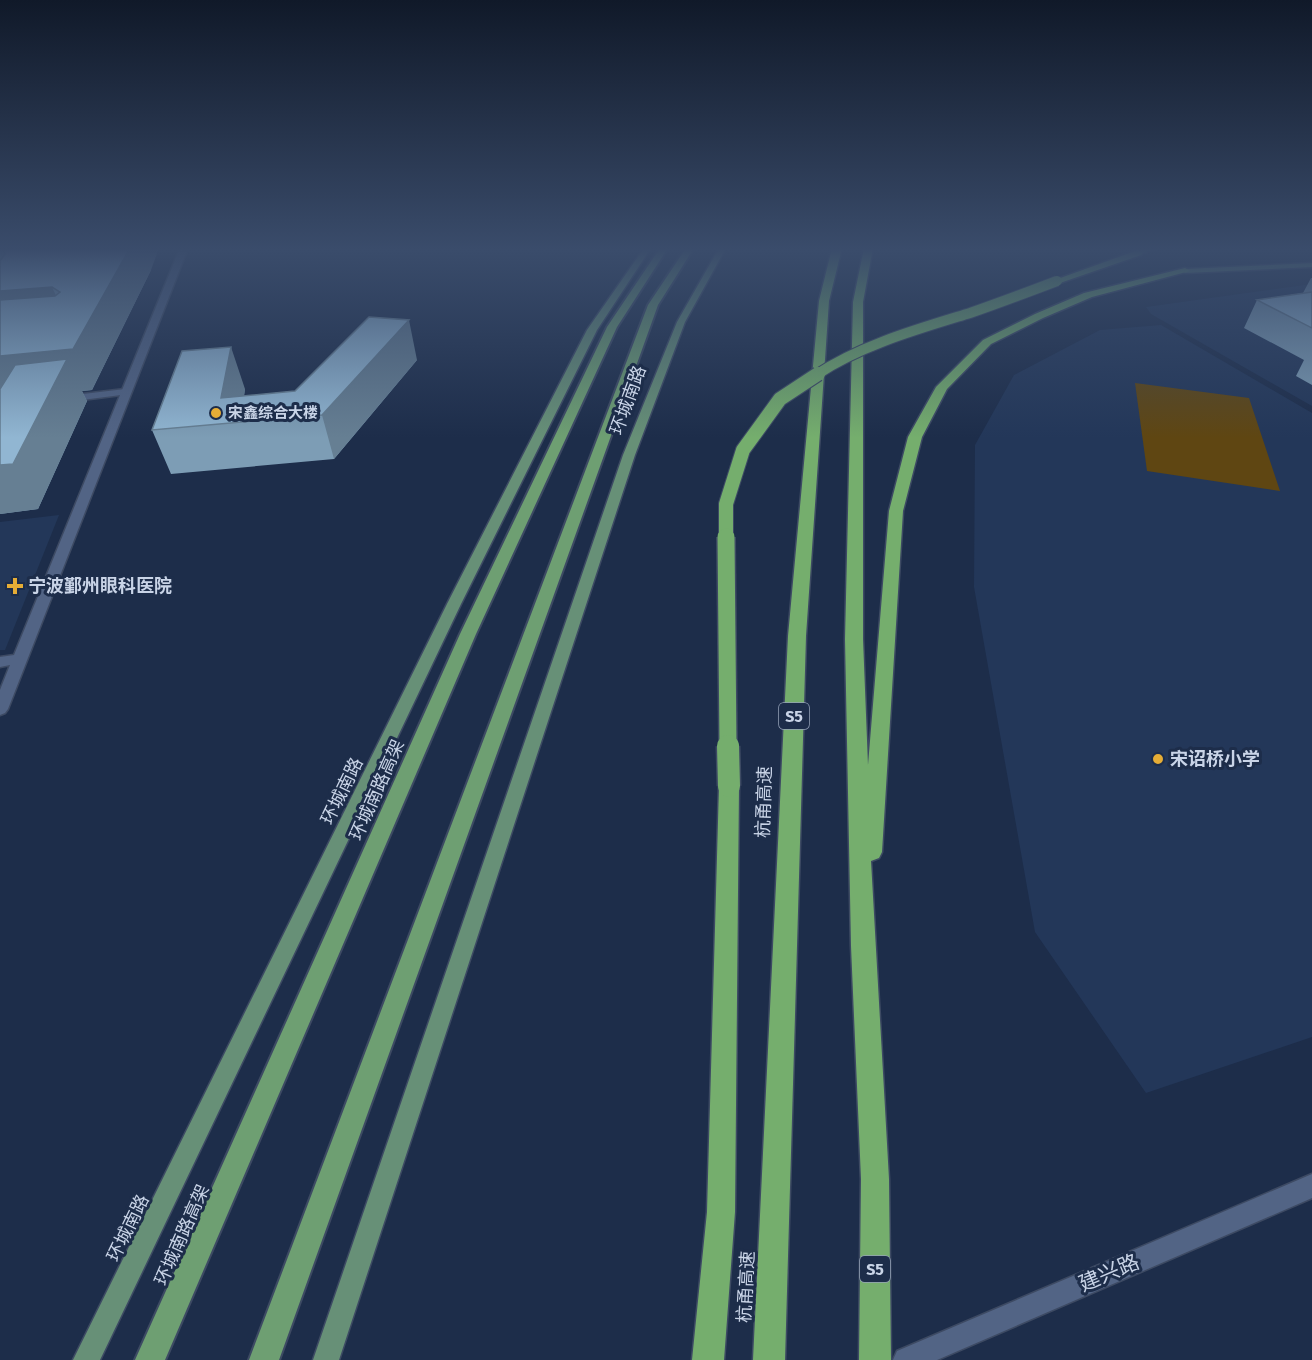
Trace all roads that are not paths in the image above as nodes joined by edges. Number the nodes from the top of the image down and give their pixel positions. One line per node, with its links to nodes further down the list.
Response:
1 (158, 311): 10 (street)
2 (604, 311): 17 (main road, 环城南路)
3 (622, 311): 18 (highway, 环城南路高架)
4 (650, 311): 19 (highway)
5 (686, 311): 20 (main road, 环城南路)
6 (823, 311): 22 (highway, 杭甬高速 / S5)
7 (858, 311): 15 (highway, S5)
8 (974, 311): 21 (highway, bridge)
9 (1050, 311): 15 (highway)
10 (125, 392): 11 (street); 12 (street)
11 (57, 400)
12 (20, 659): 13 (street); 14 (street)
13 (0, 662)
14 (0, 709)
15 (863, 946): 23 (highway, S5)
16 (1312, 1186): 24 (street, 建兴路)
17 (86, 1360)
18 (150, 1360)
19 (264, 1360)
20 (326, 1360)
21 (708, 1360)
22 (769, 1360)
23 (875, 1360)
24 (906, 1360)

